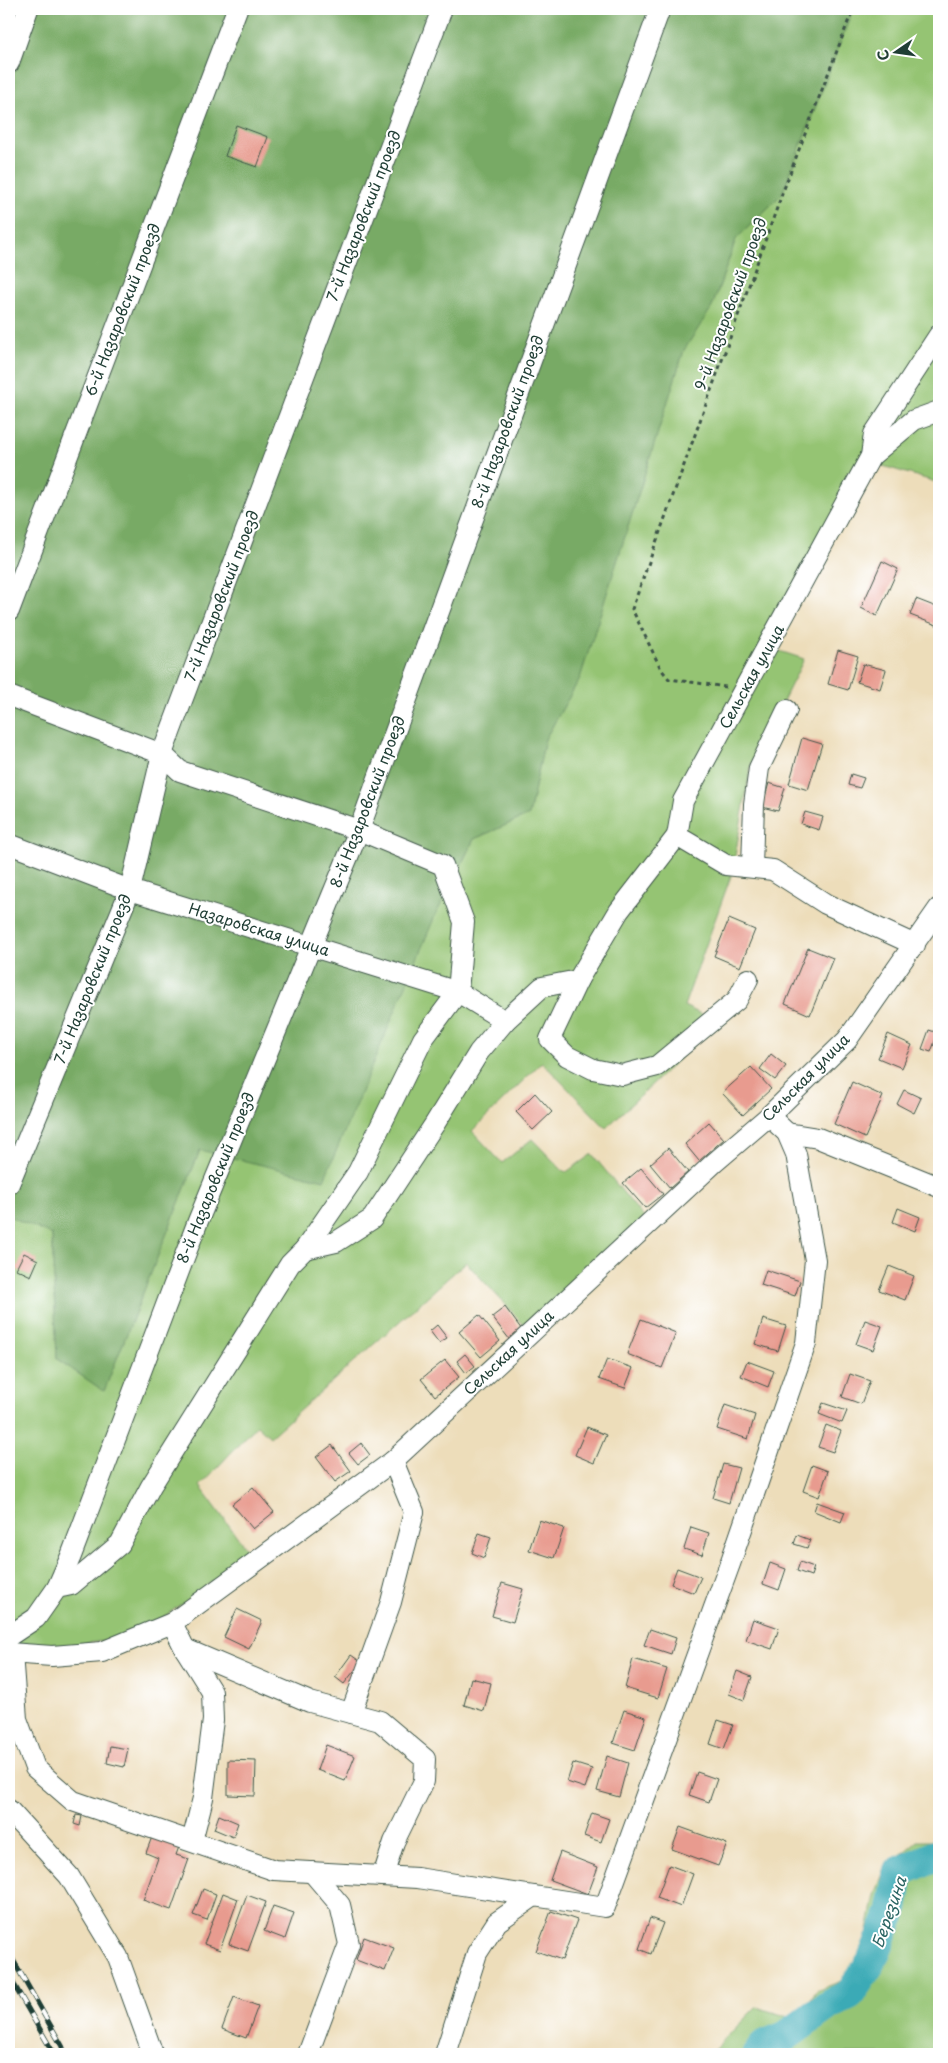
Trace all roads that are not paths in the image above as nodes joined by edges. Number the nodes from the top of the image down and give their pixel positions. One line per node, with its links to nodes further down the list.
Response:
1 (28, 9): 5 (street)
2 (237, 9): 9 (street, 6-й Назаровский проезд)
3 (442, 9): 12 (street, 7-й Назаровский проезд)
4 (660, 9): 13 (street, 8-й Назаровский проезд)
5 (9, 63)
6 (939, 335): 8 (street, Сельская улица)
7 (939, 411): 8 (street)
8 (871, 456): 14 (street, Сельская улица)
9 (9, 612)
10 (9, 696): 12 (street)
11 (787, 710): 16 (street)
12 (162, 754): 13 (street); 17 (street, 7-й Назаровский проезд)
13 (359, 830): 20 (street, 8-й Назаровский проезд); 23 (street)
14 (677, 836): 16 (street); 22 (street)
15 (9, 844): 17 (street, Назаровская улица)
16 (752, 867): 19 (street)
17 (130, 890): 20 (street, Назаровская улица); 27 (street, 7-й Назаровский проезд)
18 (939, 908): 19 (street, Сельская улица)
19 (915, 945): 25 (street, Сельская улица)
20 (311, 947): 23 (street, Назаровская улица); 31 (street, 8-й Назаровский проезд)
21 (748, 979): 22 (street)
22 (578, 980): 24 (street)
23 (458, 992): 24 (street, Назаровская улица); 29 (street)
24 (506, 1021): 29 (street)
25 (769, 1116): 26 (street); 30 (street, Сельская улица)
26 (787, 1133): 28 (street); 40 (street)
27 (9, 1184)
28 (939, 1187)
29 (305, 1249): 31 (street)
30 (393, 1461): 32 (street, Сельская улица); 35 (street)
31 (56, 1588): 33 (street, 8-й Назаровский проезд)
32 (172, 1623): 33 (street, Сельская улица); 34 (street)
33 (10, 1647): 37 (street)
34 (185, 1649): 35 (street); 37 (street)
35 (351, 1713): 39 (street)
36 (9, 1810): 41 (street)
37 (192, 1841): 38 (street)
38 (312, 1872): 39 (street); 42 (street)
39 (383, 1876): 40 (street)
40 (534, 1896): 43 (street)
41 (153, 2054)
42 (308, 2054)
43 (445, 2054)

